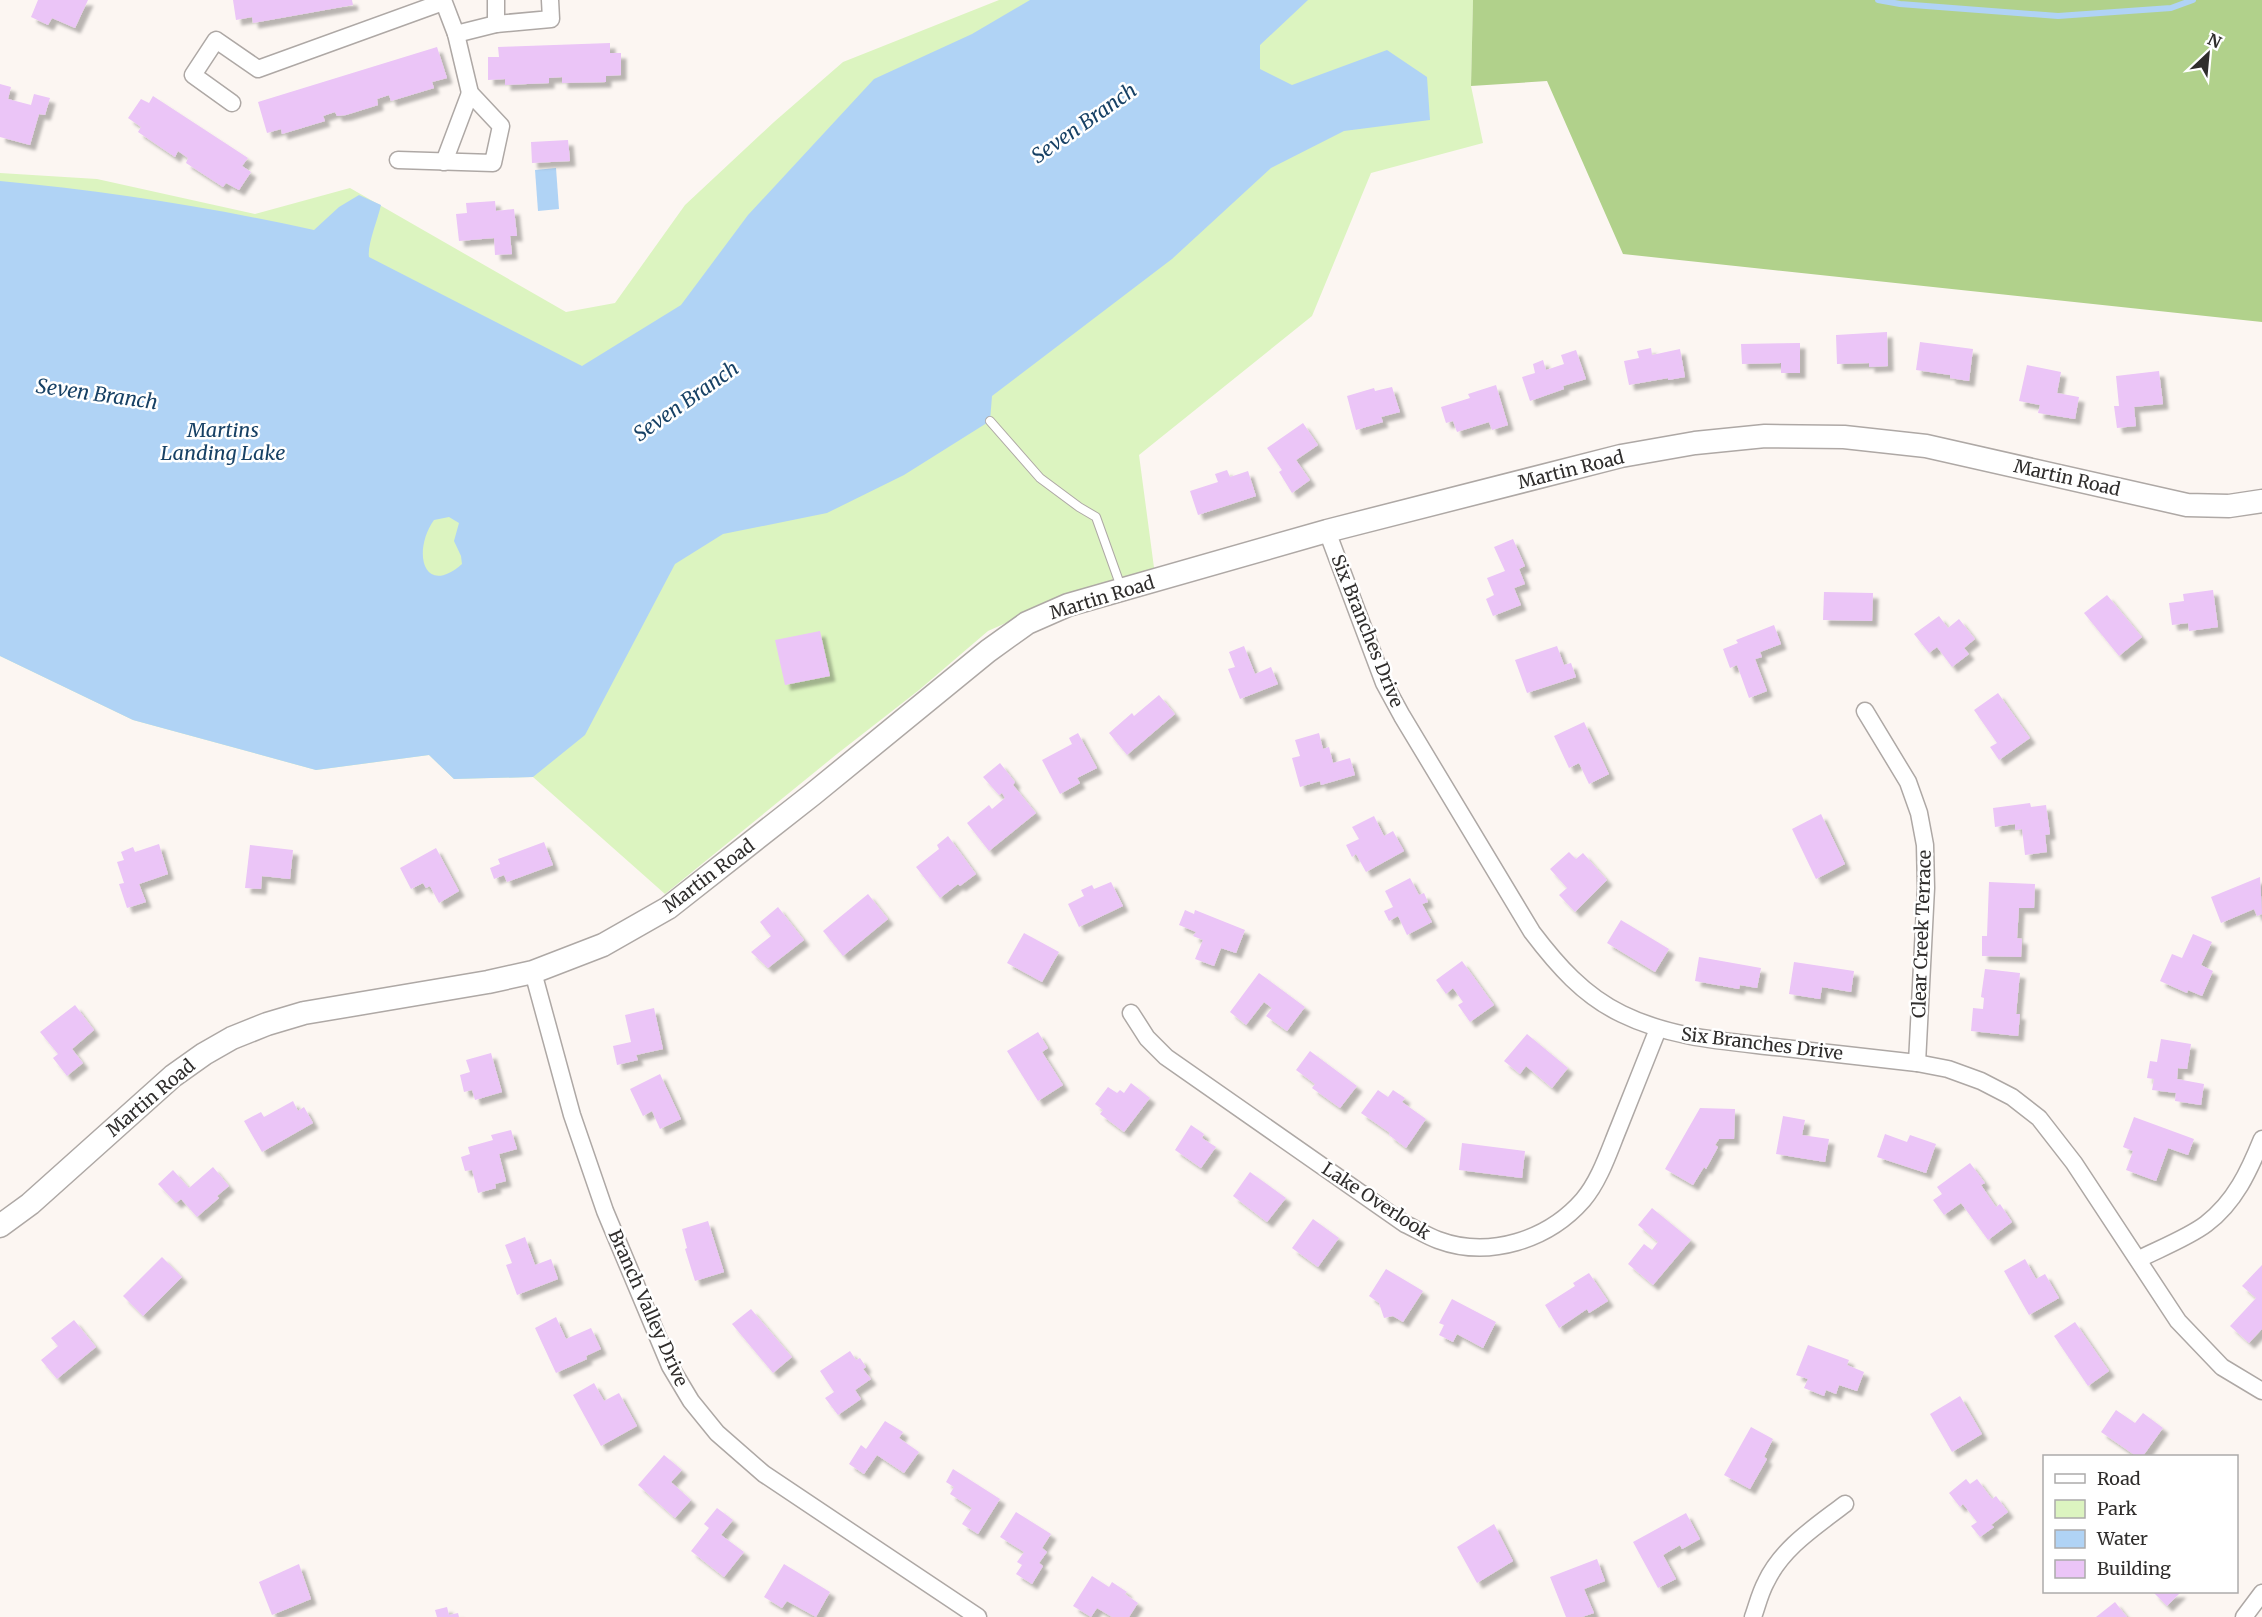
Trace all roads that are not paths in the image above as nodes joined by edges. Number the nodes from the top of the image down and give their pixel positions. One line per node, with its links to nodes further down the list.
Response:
1 (496, 0): 5 (street)
2 (550, 0): 5 (street)
3 (443, 1): 4 (street); 6 (street)
4 (407, 7): 8 (street)
5 (496, 24): 6 (street)
6 (456, 34): 7 (street)
7 (470, 93): 10 (street); 10 (street)
8 (232, 103)
9 (398, 160): 10 (street)
10 (444, 162)
11 (990, 421): 14 (lane)
12 (2262, 501): 13 (street, Martin Road)
13 (1327, 531): 14 (street, Martin Road); 18 (street, Six Branches Drive)
14 (1122, 591): 16 (street, Martin Road)
15 (1865, 711): 19 (street, Clear Creek Terrace)
16 (533, 972): 21 (street, Martin Road); 26 (street, Branch Valley Drive)
17 (1131, 1013): 18 (street, Lake Overlook)
18 (1658, 1029): 19 (street, Six Branches Drive)
19 (1917, 1063): 22 (street, Six Branches Drive)
20 (2262, 1139): 22 (street)
21 (0, 1226)
22 (2139, 1259): 23 (street, Six Branches Drive)
23 (2262, 1391)
24 (1845, 1504): 27 (street)
25 (2262, 1593): 28 (street)
26 (978, 1617)
27 (1752, 1617)
28 (2244, 1617)

